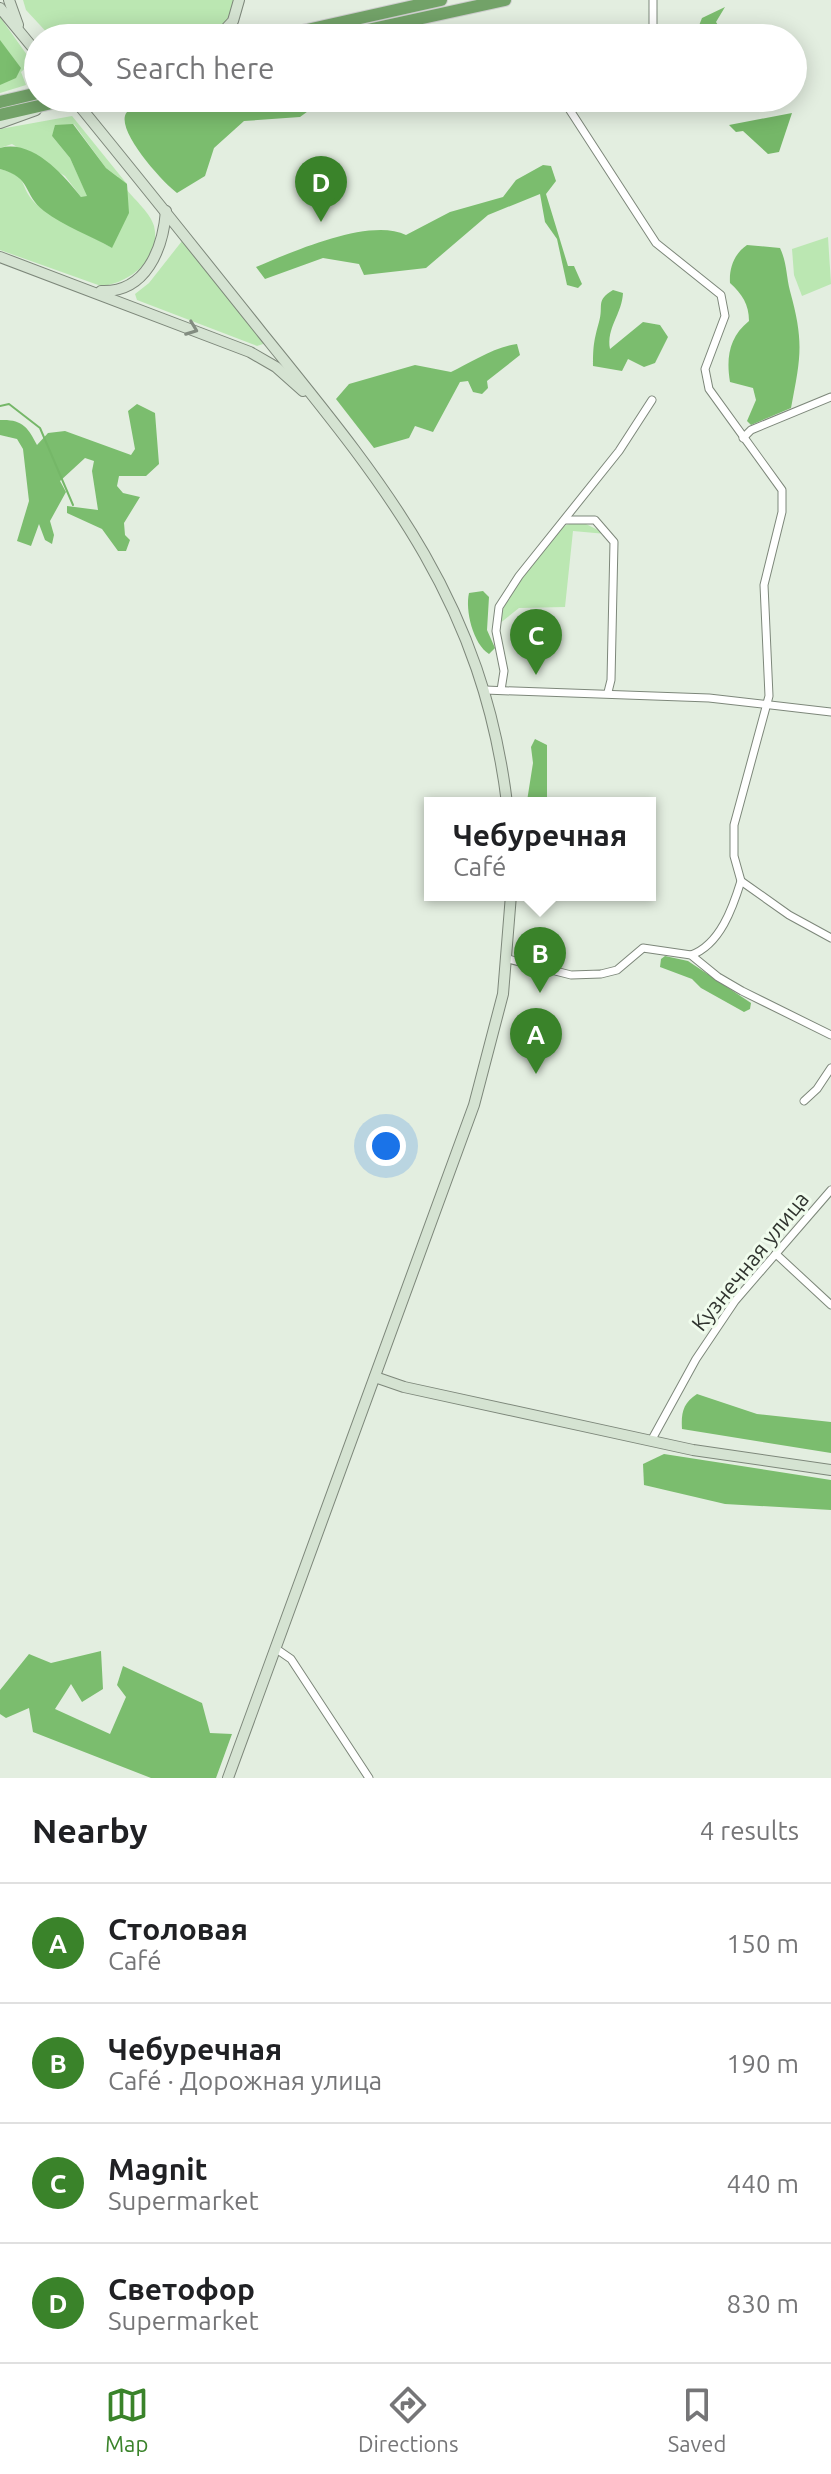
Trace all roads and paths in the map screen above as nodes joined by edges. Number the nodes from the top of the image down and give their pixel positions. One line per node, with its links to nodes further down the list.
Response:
1 (9, 0): 11 (main road)
2 (239, 0): 7 (main road)
3 (441, 0): 8 (highway)
4 (505, 0): 9 (highway)
5 (653, 0): 10 (street)
6 (0, 8): 11 (main road)
7 (230, 24)
8 (334, 24)
9 (395, 24)
10 (653, 24)
11 (22, 34): 12 (main road)
12 (24, 36)
13 (24, 96): 14 (highway)
14 (0, 102)
15 (24, 109): 19 (highway)
16 (29, 112): 20 (main road)
17 (85, 112): 21 (main road)
18 (572, 112): 27 (street)
19 (0, 115)
20 (0, 123)
21 (166, 211): 23 (main road); 26 (main road)
22 (0, 257): 23 (main road)
23 (87, 289): 26 (main road, one-way to 26)
24 (831, 397): 27 (street)
25 (652, 400): 28 (street)
26 (321, 404): 29 (main road)
27 (743, 438): 32 (street)
28 (563, 521): 30 (street); 31 (street)
29 (485, 690): 30 (street); 34 (main road)
30 (501, 690): 31 (street)
31 (608, 692): 32 (street)
32 (766, 705): 33 (street); 35 (street)
33 (831, 712)
34 (506, 797)
35 (741, 881): 37 (street); 38 (street)
36 (511, 901): 39 (main road)
37 (831, 938)
38 (691, 955): 39 (street); 40 (street)
39 (508, 959): 46 (main road)
40 (831, 1035)
41 (831, 1068): 42 (street)
42 (804, 1101)
43 (831, 1190): 44 (street, Кузнечная улица)
44 (776, 1254): 45 (street); 47 (street, Кузнечная улица)
45 (831, 1305)
46 (375, 1377): 47 (main road); 49 (main road)
47 (651, 1441): 48 (main road)
48 (831, 1470)
49 (275, 1648): 50 (main road); 51 (street)
50 (228, 1778)
51 (369, 1778)

